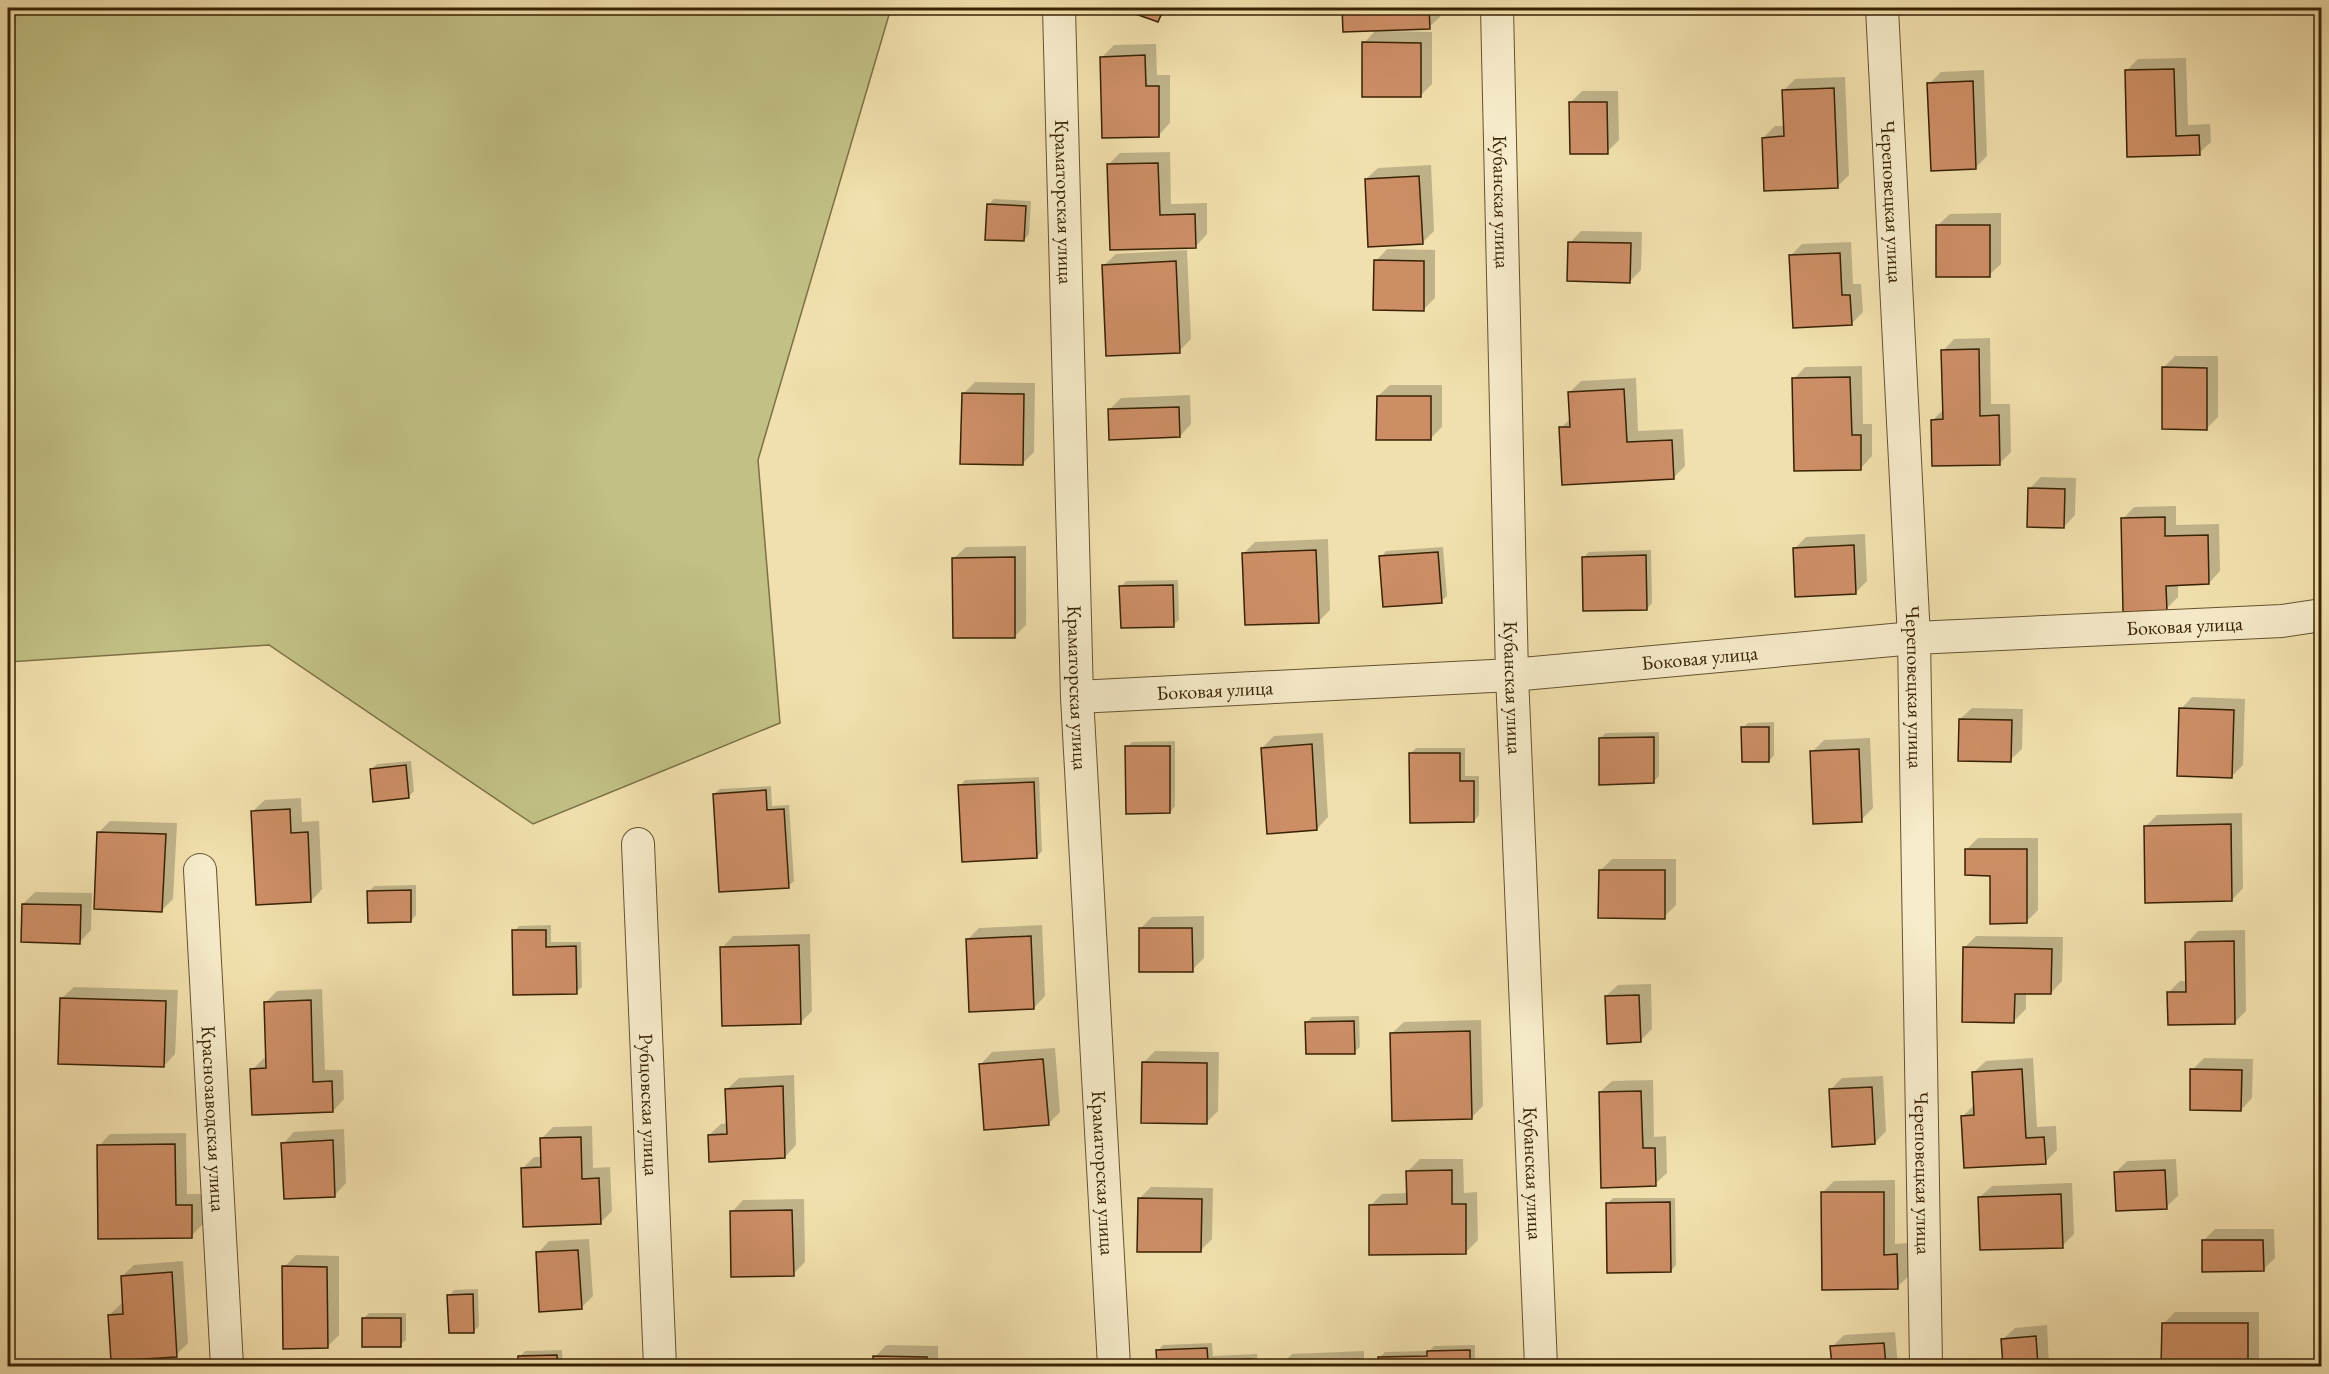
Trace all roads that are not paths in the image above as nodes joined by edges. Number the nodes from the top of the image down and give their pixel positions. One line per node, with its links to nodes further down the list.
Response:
1 (1059, 8): 7 (street, Краматорская улица)
2 (1497, 8): 6 (street, Кубанская улица)
3 (1882, 8): 5 (street, Череповецкая улица)
4 (2322, 615): 5 (street, Боковая улица)
5 (1914, 638): 6 (street, Боковая улица); 14 (street, Череповецкая улица)
6 (1512, 675): 7 (street, Боковая улица); 13 (street, Кубанская улица)
7 (1077, 698): 12 (street, Краматорская улица)
8 (638, 844): 11 (street, Рубцовская улица)
9 (200, 870): 10 (street, Краснозаводская улица)
10 (227, 1366)
11 (660, 1366)
12 (1114, 1366)
13 (1541, 1366)
14 (1926, 1366)

